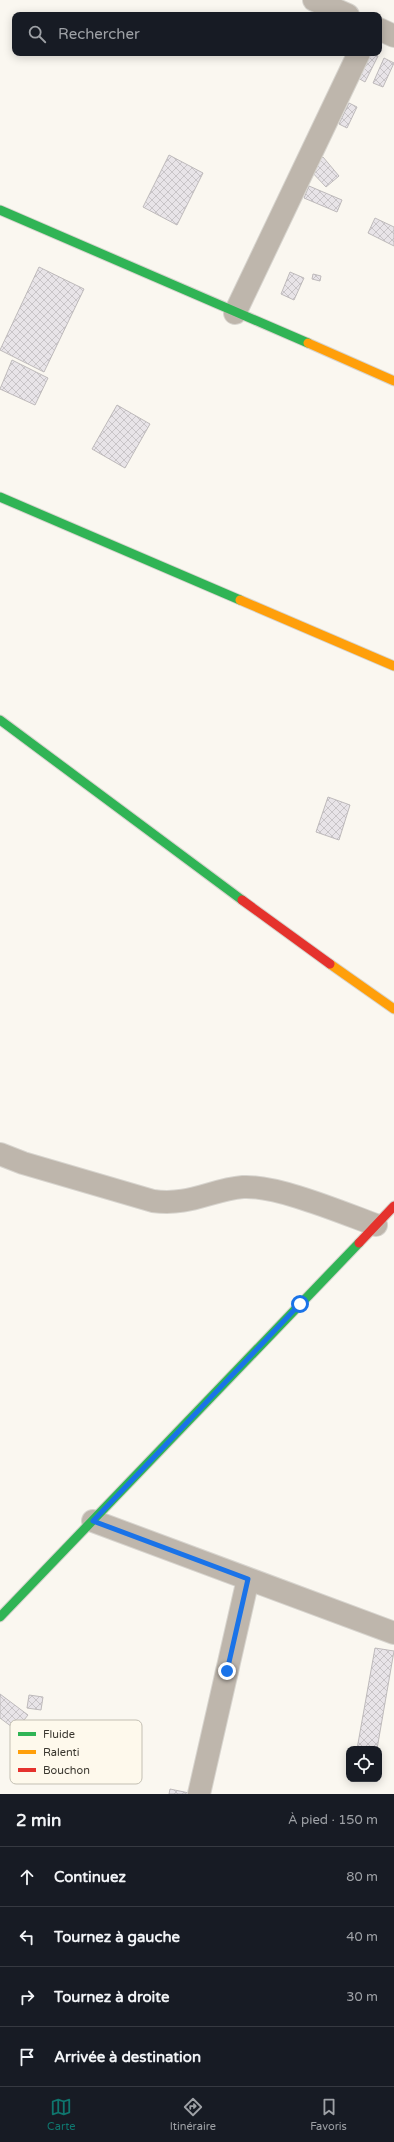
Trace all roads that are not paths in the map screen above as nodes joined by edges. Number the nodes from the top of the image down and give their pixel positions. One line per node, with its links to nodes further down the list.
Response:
1 (314, 0): 2 (street)
2 (341, 12)
3 (382, 30): 4 (street)
4 (394, 36)
5 (358, 56): 7 (street)
6 (0, 210): 7 (street)
7 (235, 313): 8 (street)
8 (394, 381)
9 (0, 497): 10 (street)
10 (394, 666)
11 (0, 720): 12 (street)
12 (394, 1009)
13 (0, 1154): 15 (street)
14 (394, 1206): 15 (street)
15 (376, 1225): 16 (street)
16 (93, 1521): 17 (street); 18 (street)
17 (248, 1579): 19 (street); 20 (street)
18 (0, 1617)
19 (394, 1633)
20 (198, 1794)

